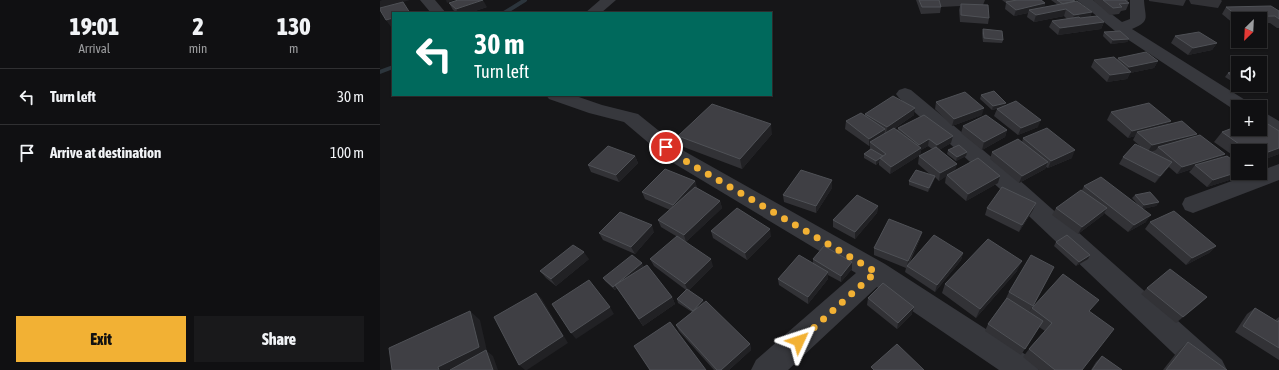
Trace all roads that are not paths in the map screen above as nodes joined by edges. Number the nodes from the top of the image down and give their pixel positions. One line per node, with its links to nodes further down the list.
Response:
1 (427, 0): 5 (street)
2 (609, 0): 6 (street)
3 (1084, 0): 7 (street)
4 (1137, 0): 7 (street)
5 (438, 12)
6 (593, 12)
7 (1120, 28): 10 (street)
8 (905, 94): 18 (street)
9 (558, 96): 15 (street)
10 (1232, 100)
11 (1267, 122): 12 (street)
12 (1279, 130)
13 (1279, 172): 14 (street)
14 (1193, 204)
15 (876, 272): 16 (street); 17 (street)
16 (766, 370)
17 (1024, 370)
18 (1212, 370)

